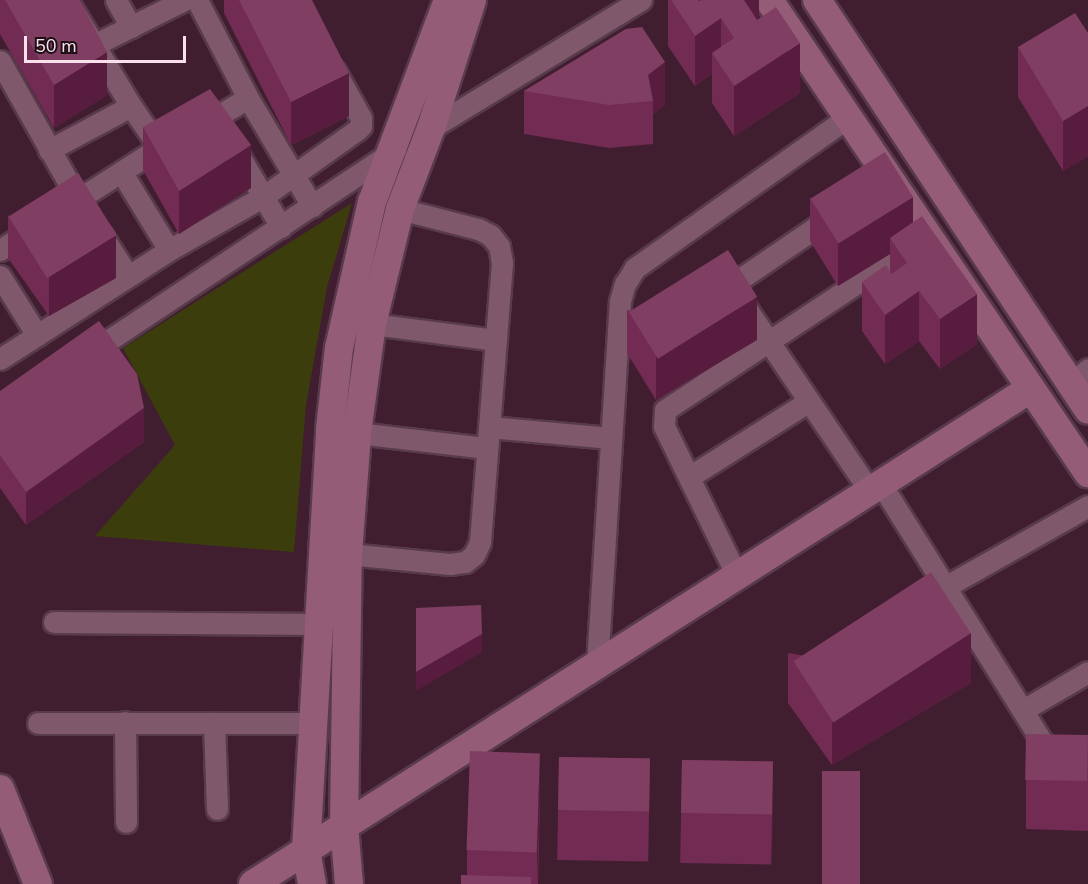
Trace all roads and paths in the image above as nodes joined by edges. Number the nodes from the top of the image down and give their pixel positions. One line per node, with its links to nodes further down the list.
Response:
1 (67, 0): 11 (street)
2 (116, 0): 10 (street)
3 (184, 0): 10 (street)
4 (197, 0): 14 (street)
5 (448, 0): 21 (street)
6 (472, 0): 18 (street)
7 (641, 0): 18 (street)
8 (769, 0): 17 (street)
9 (818, 0): 45 (street)
10 (131, 27): 11 (street)
11 (94, 45): 15 (street)
12 (324, 49): 23 (street)
13 (0, 62): 20 (street)
14 (248, 98): 16 (street); 23 (street)
15 (131, 106): 19 (street); 20 (street)
16 (217, 117): 19 (street); 24 (street)
17 (848, 117): 30 (street); 42 (street)
18 (431, 128): 21 (street); 28 (street)
19 (159, 147): 22 (street)
20 (49, 150): 25 (street)
21 (393, 151): 27 (street); 61 (street)
22 (122, 173): 25 (street); 31 (street)
23 (293, 176): 24 (street); 27 (street)
24 (264, 196): 29 (street); 31 (street)
25 (78, 200): 32 (street); 34 (street)
26 (849, 205): 35 (street)
27 (312, 206): 29 (street)
28 (400, 209): 37 (street); 40 (street)
29 (281, 227): 44 (street)
30 (927, 236): 41 (street); 46 (street)
31 (169, 249): 34 (street)
32 (0, 250)
33 (0, 276): 38 (street)
34 (128, 276): 38 (street)
35 (731, 286): 36 (street); 41 (street)
36 (700, 303)
37 (372, 324): 40 (street); 50 (street)
38 (37, 335): 43 (street)
39 (638, 336): 42 (street)
40 (495, 340): 49 (street)
41 (768, 340): 47 (street); 54 (street)
42 (617, 347): 51 (street)
43 (0, 358)
44 (70, 365)
45 (1073, 374): 46 (street); 48 (street)
46 (1030, 390): 53 (street); 55 (street)
47 (809, 401): 54 (street); 55 (street)
48 (1088, 409)
49 (489, 427): 51 (street); 52 (street)
50 (357, 433): 52 (street); 57 (street)
51 (611, 438): 62 (street)
52 (487, 448): 57 (street)
53 (1088, 473)
54 (689, 477): 58 (street)
55 (876, 488): 58 (street); 59 (street)
56 (1088, 506): 59 (street)
57 (348, 554): 73 (street)
58 (738, 576): 62 (street)
59 (945, 587): 64 (street)
60 (54, 622): 61 (street)
61 (319, 624): 68 (street)
62 (597, 665): 73 (street)
63 (1088, 672): 64 (street)
64 (1023, 710): 69 (street)
65 (125, 722): 66 (street); 67 (street); 72 (street)
66 (38, 723)
67 (214, 723): 68 (street); 71 (street)
68 (314, 723): 74 (street)
69 (1066, 780)
70 (0, 789): 75 (street)
71 (217, 809)
72 (126, 822)
73 (344, 826): 74 (street); 78 (street)
74 (306, 850): 76 (street); 77 (street)
75 (38, 884)
76 (254, 884)
77 (312, 884)
78 (349, 884)

